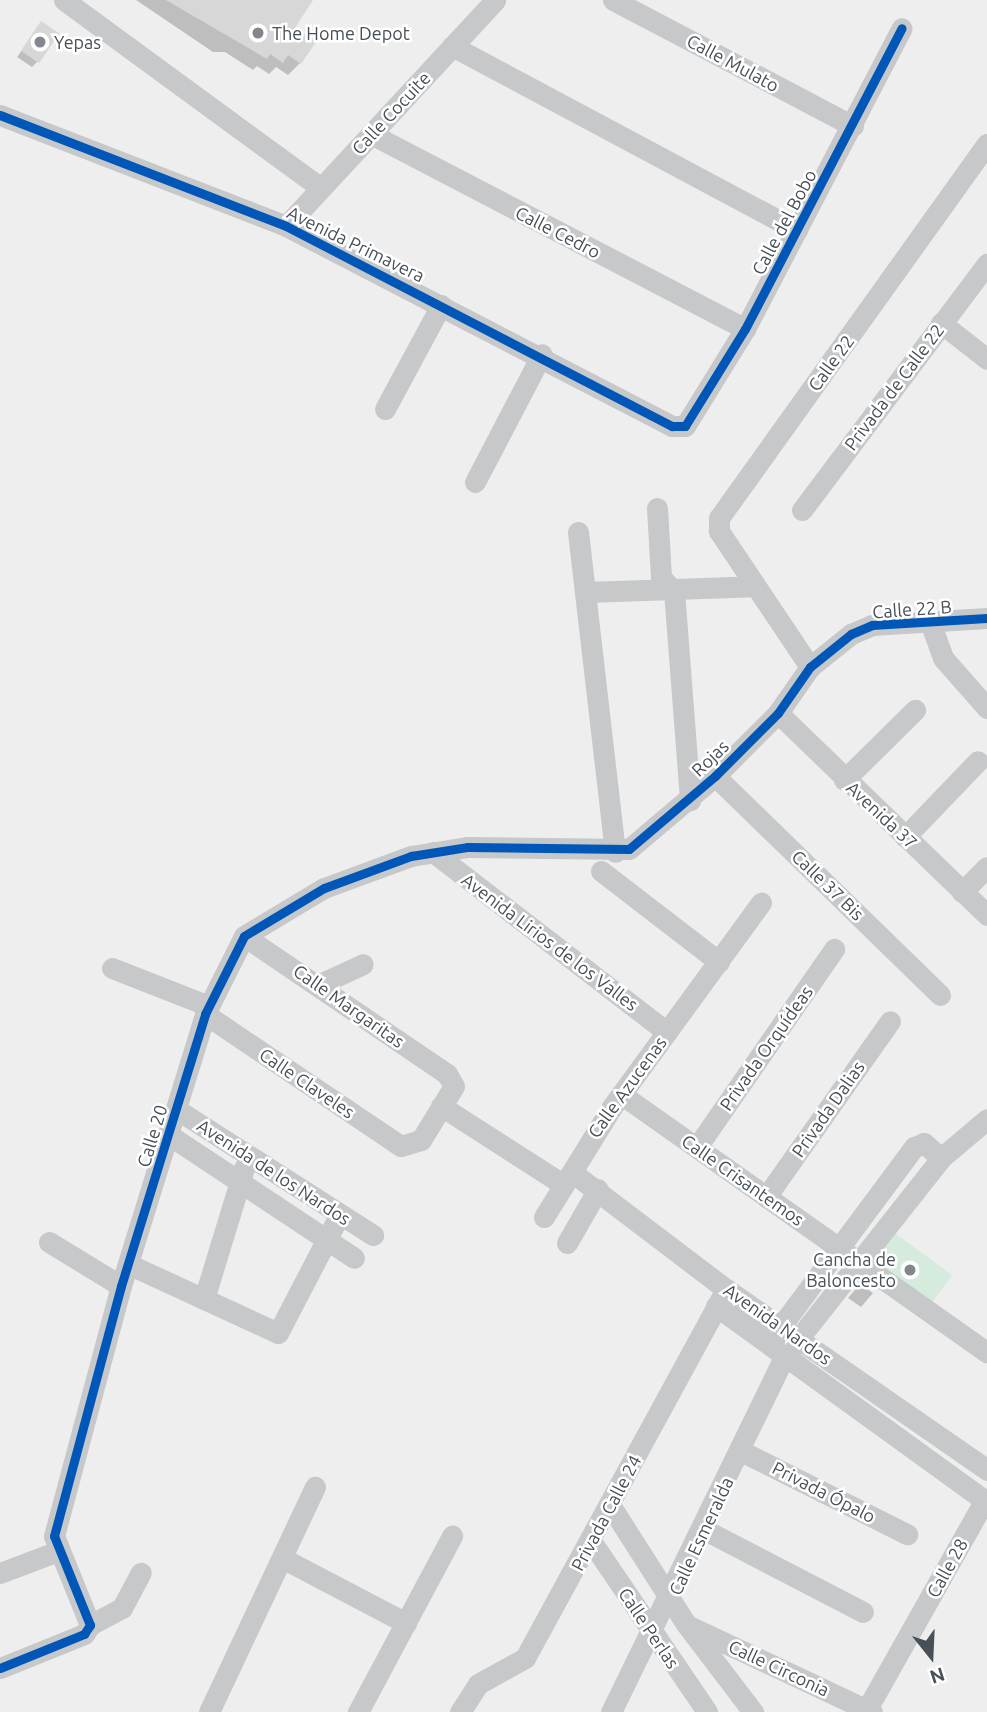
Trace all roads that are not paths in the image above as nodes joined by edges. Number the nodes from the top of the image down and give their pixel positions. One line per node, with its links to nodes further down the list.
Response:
1 (64, 0): 10 (street)
2 (495, 0): 5 (street, Calle Cocuite)
3 (613, 0): 7 (street, Calle Mulato)
4 (902, 28): 7 (street, Calle del Bobo)
5 (453, 46): 8 (street, Calle Cocuite); 12 (street)
6 (0, 116): 11 (street, Avenida Primavera)
7 (853, 126): 12 (street, Calle del Bobo)
8 (371, 134): 10 (street, Calle Cocuite); 16 (street, Calle Cedro)
9 (986, 146): 25 (street, Calle 22)
10 (321, 188): 11 (street, Calle Cocuite)
11 (286, 226): 14 (street, Avenida Primavera)
12 (797, 230): 16 (street, Calle del Bobo)
13 (984, 275): 15 (street, Privada de Calle 22)
14 (441, 304): 17 (street, Avenida Primavera); 19 (street)
15 (942, 323): 18 (street); 23 (street, Privada de Calle 22)
16 (745, 329): 20 (street, Calle del Bobo)
17 (542, 354): 20 (street, Avenida Primavera); 21 (street)
18 (987, 359)
19 (385, 409)
20 (685, 426)
21 (475, 482)
22 (657, 508): 26 (street)
23 (802, 510)
24 (578, 532): 27 (street)
25 (754, 586): 26 (street); 30 (street, Calle 22)
26 (674, 591): 27 (street); 37 (street)
27 (586, 592): 40 (street)
28 (987, 618): 29 (street, Calle 22 B)
29 (930, 622): 30 (street, Calle 22 B); 31 (street)
30 (810, 667): 33 (street, Rojas)
31 (987, 708)
32 (915, 710): 36 (street)
33 (778, 713): 35 (street, Rojas); 36 (street, Avenida 37)
34 (978, 761): 38 (street)
35 (715, 776): 37 (street, Rojas); 52 (street, Calle 37 Bis)
36 (844, 780): 38 (street, Avenida 37)
37 (690, 800): 40 (street, Rojas)
38 (905, 837): 43 (street, Avenida 37)
39 (433, 852): 40 (street); 46 (street); 55 (street, Avenida Lirios de los Valles)
40 (615, 852)
41 (987, 867): 43 (street)
42 (601, 871): 48 (street)
43 (962, 892): 45 (street, Avenida 37)
44 (761, 903): 48 (street, Calle Azucenas)
45 (987, 915)
46 (244, 936): 51 (street, Calle Margaritas); 53 (street, Calle 20)
47 (834, 949): 61 (street, Privada Orquídeas)
48 (719, 962): 55 (street, Calle Azucenas)
49 (363, 964): 51 (street)
50 (112, 968): 53 (street, Calle Claveles)
51 (320, 984): 57 (street, Calle Margaritas)
52 (940, 995)
53 (207, 1010): 57 (street, Calle Claveles); 58 (street, Calle 20)
54 (890, 1021): 67 (street, Privada Dalias)
55 (667, 1032): 56 (street, Calle Azucenas)
56 (625, 1097): 61 (street, Calle Crisantemos); 64 (street, Calle Azucenas)
57 (442, 1106): 64 (street, Avenida Nardos)
58 (176, 1109): 60 (street, Calle 20); 62 (street, Avenida de los Nardos)
59 (987, 1119): 63 (street)
60 (169, 1135): 65 (street, Avenida de los Nardos); 77 (street, Calle 20)
61 (697, 1147): 67 (street, Calle Crisantemos)
62 (249, 1157): 65 (street); 68 (street, Avenida de los Nardos)
63 (941, 1158): 74 (street); 76 (street)
64 (568, 1179): 66 (street, Avenida Nardos); 69 (street, Calle Azucenas)
65 (237, 1181): 70 (street, Avenida de los Nardos); 80 (street)
66 (598, 1189): 73 (street); 79 (street, Avenida Nardos)
67 (766, 1197): 74 (street, Calle Crisantemos)
68 (340, 1214): 70 (street); 71 (street, Avenida de los Nardos)
69 (544, 1217)
70 (325, 1234): 75 (street, Avenida de los Nardos); 80 (street)
71 (373, 1235)
72 (49, 1242): 78 (street)
73 (567, 1243)
74 (837, 1247): 76 (street, Calle Crisantemos); 81 (street)
75 (354, 1258)
76 (860, 1263): 82 (street); 83 (street, Calle Crisantemos)
77 (128, 1264): 78 (street, Calle 20); 80 (street)
78 (121, 1286): 94 (street, Calle 20)
79 (721, 1298): 81 (street, Avenida Nardos); 84 (street, Avenida Nardos); 89 (street, Privada Calle 24)
80 (204, 1299)
81 (780, 1326): 82 (street, Avenida Nardos); 84 (street)
82 (800, 1339): 84 (street); 86 (street, Avenida Nardos)
83 (987, 1352)
84 (784, 1357): 85 (street, Calle Esmeralda); 88 (street, Avenida Nardos)
85 (741, 1451): 90 (street, Calle Esmeralda); 91 (street, Privada Ópalo)
86 (987, 1470)
87 (315, 1487): 95 (street)
88 (986, 1501): 105 (street, Calle 28)
89 (610, 1505): 93 (street, Privada Calle 24); 98 (street)
90 (703, 1529): 98 (street, Calle Esmeralda); 99 (street)
91 (907, 1534)
92 (452, 1536): 100 (street)
93 (593, 1544): 103 (street, Calle Perlas); 108 (street, Privada Calle 24)
94 (58, 1551): 96 (street); 102 (street, Calle 20)
95 (284, 1559): 100 (street); 106 (street)
96 (0, 1573)
97 (141, 1573): 102 (street)
98 (670, 1600): 101 (street); 103 (street, Calle Esmeralda)
99 (863, 1612)
100 (406, 1623): 107 (street)
101 (686, 1624): 105 (street, Calle Circonia); 111 (street)
102 (90, 1625): 104 (street)
103 (653, 1635): 109 (street, Calle Esmeralda); 110 (street, Calle Perlas)
104 (0, 1668)
105 (869, 1711)
106 (209, 1712)
107 (358, 1712)
108 (460, 1712)
109 (611, 1712)
110 (706, 1712)
111 (753, 1712)

